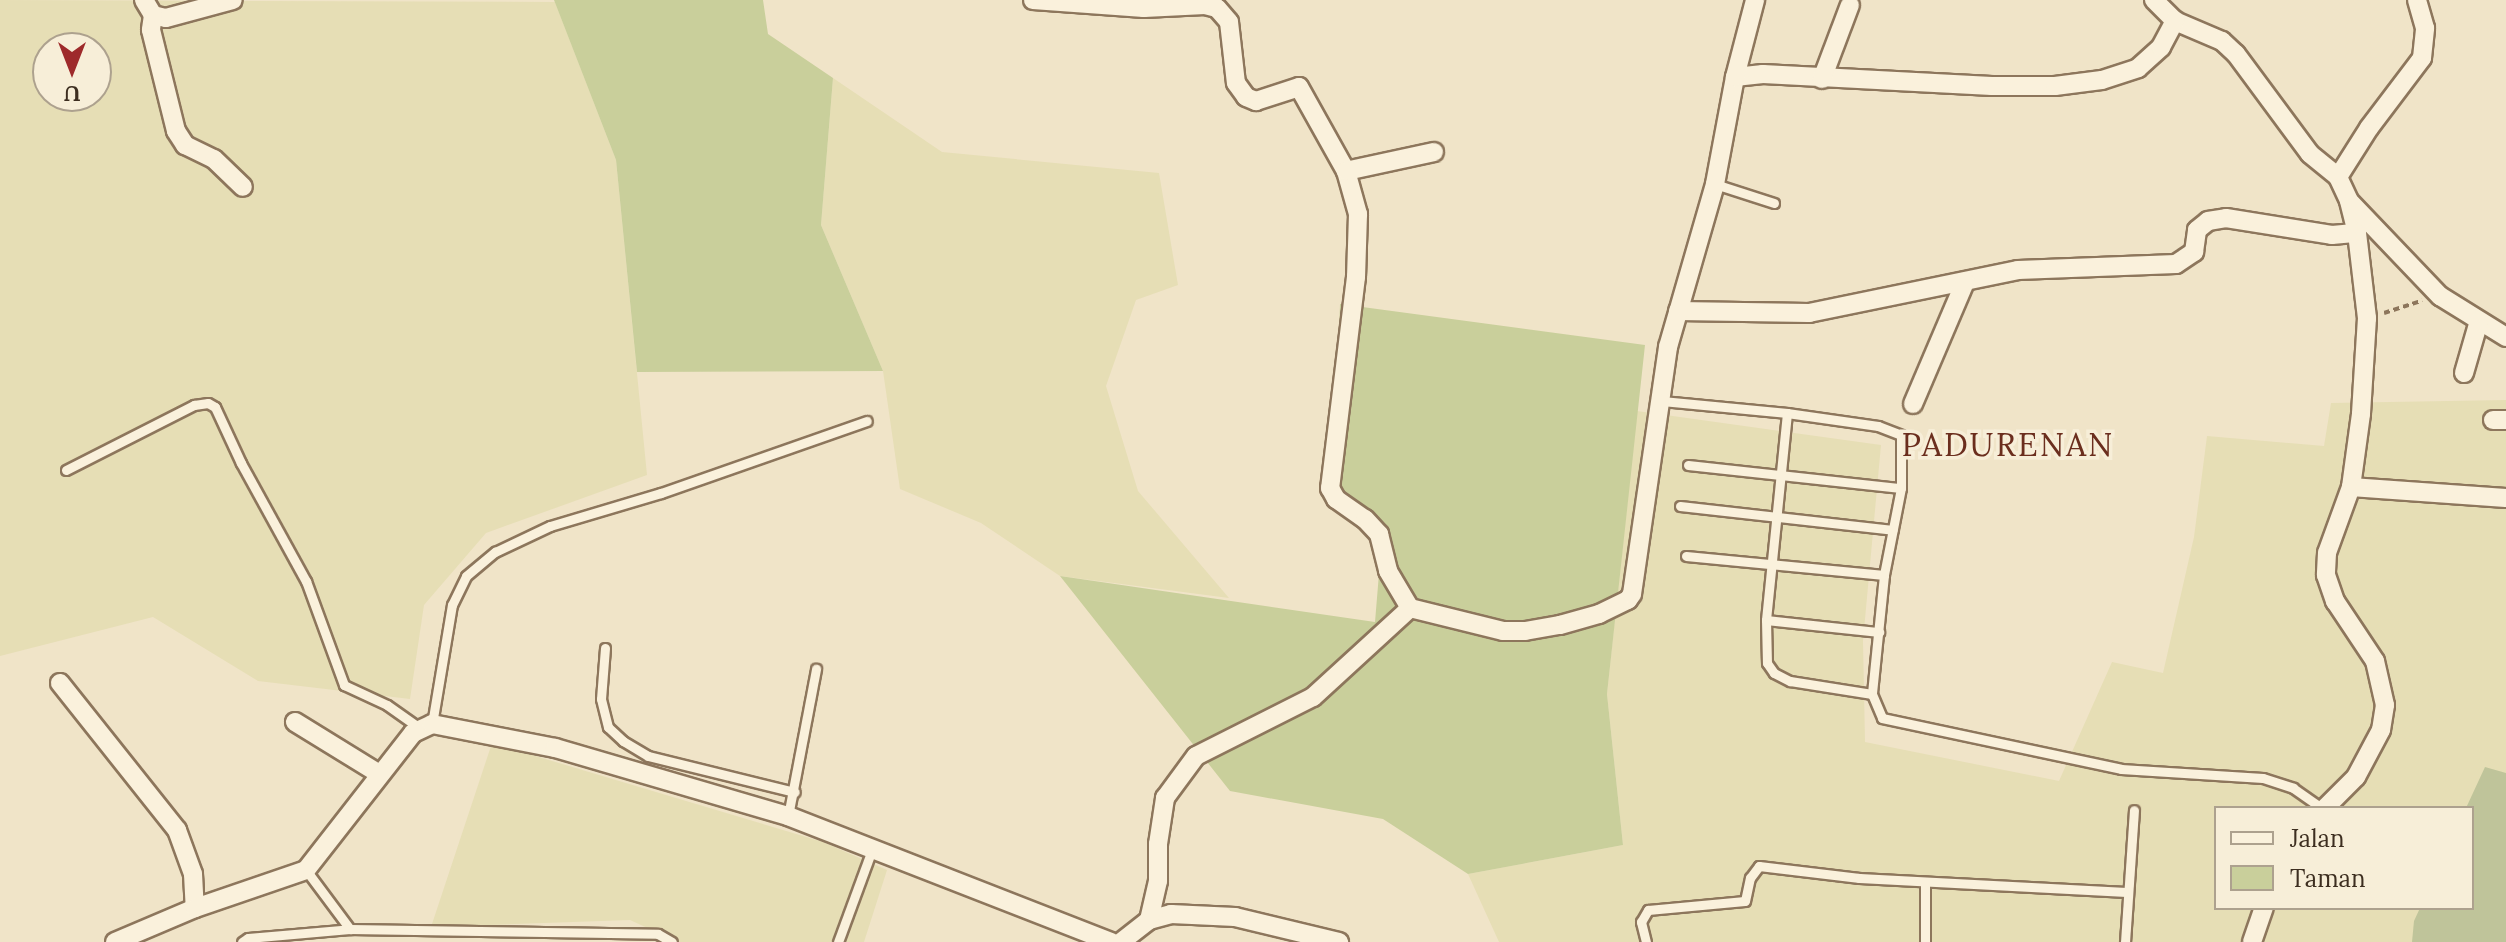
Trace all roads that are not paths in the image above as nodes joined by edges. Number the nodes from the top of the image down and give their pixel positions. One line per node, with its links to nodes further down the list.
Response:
1 (233, 0): 8 (street)
2 (1033, 0): 6 (street)
3 (1755, 0): 10 (street)
4 (2154, 0): 9 (street)
5 (2417, 0): 14 (street)
6 (1219, 4): 13 (street)
7 (1850, 5): 11 (street)
8 (148, 7): 16 (street)
9 (2175, 21): 11 (street); 14 (street)
10 (1735, 77): 11 (street); 15 (street)
11 (1822, 79)
12 (1434, 152): 13 (street)
13 (1346, 171): 41 (street)
14 (2338, 177): 17 (street)
15 (1715, 184): 18 (lane); 21 (street)
16 (243, 187)
17 (2349, 201): 19 (street); 22 (street)
18 (1774, 203)
19 (2357, 233): 20 (street); 32 (street)
20 (1965, 282): 21 (street); 26 (street)
21 (1678, 311): 25 (street)
22 (2479, 321): 23 (street); 24 (street)
23 (2506, 337)
24 (2464, 373)
25 (1662, 401): 27 (lane); 41 (street)
26 (1913, 404)
27 (1787, 413): 31 (lane); 33 (lane)
28 (867, 421): 49 (lane)
29 (1688, 465): 31 (lane)
30 (66, 470): 49 (lane)
31 (1779, 473): 33 (lane); 36 (lane)
32 (2351, 487): 34 (street); 53 (street)
33 (1901, 488): 37 (lane)
34 (2506, 498)
35 (1680, 506): 36 (lane)
36 (1776, 518): 37 (lane); 39 (lane)
37 (1893, 530): 40 (lane)
38 (1686, 556): 39 (lane)
39 (1772, 565): 40 (lane); 42 (lane)
40 (1884, 575): 43 (lane)
41 (1410, 608): 62 (street)
42 (1766, 620): 43 (lane); 47 (lane)
43 (1879, 632): 47 (lane)
44 (605, 648): 51 (lane)
45 (816, 669): 51 (lane)
46 (60, 683): 60 (street)
47 (1872, 694): 52 (lane)
48 (295, 722): 50 (street)
49 (426, 727): 50 (street); 55 (street)
50 (378, 773): 57 (street)
51 (795, 792): 55 (lane)
52 (2320, 806)
53 (2325, 806)
54 (2134, 810): 59 (lane)
55 (788, 816): 56 (street)
56 (873, 847): 67 (lane); 68 (street)
57 (306, 870): 60 (street); 63 (lane)
58 (1925, 883): 59 (lane); 71 (lane); 72 (lane)
59 (2127, 892): 73 (lane)
60 (195, 908): 64 (street)
61 (2263, 910): 74 (street)
62 (1149, 920): 69 (street); 70 (street)
63 (350, 929): 65 (lane); 66 (lane)
64 (115, 942)
65 (242, 942)
66 (672, 942)
67 (838, 942)
68 (1111, 942)
69 (1121, 942)
70 (1339, 942)
71 (1646, 942)
72 (1925, 942)
73 (2125, 942)
74 (2252, 942)

